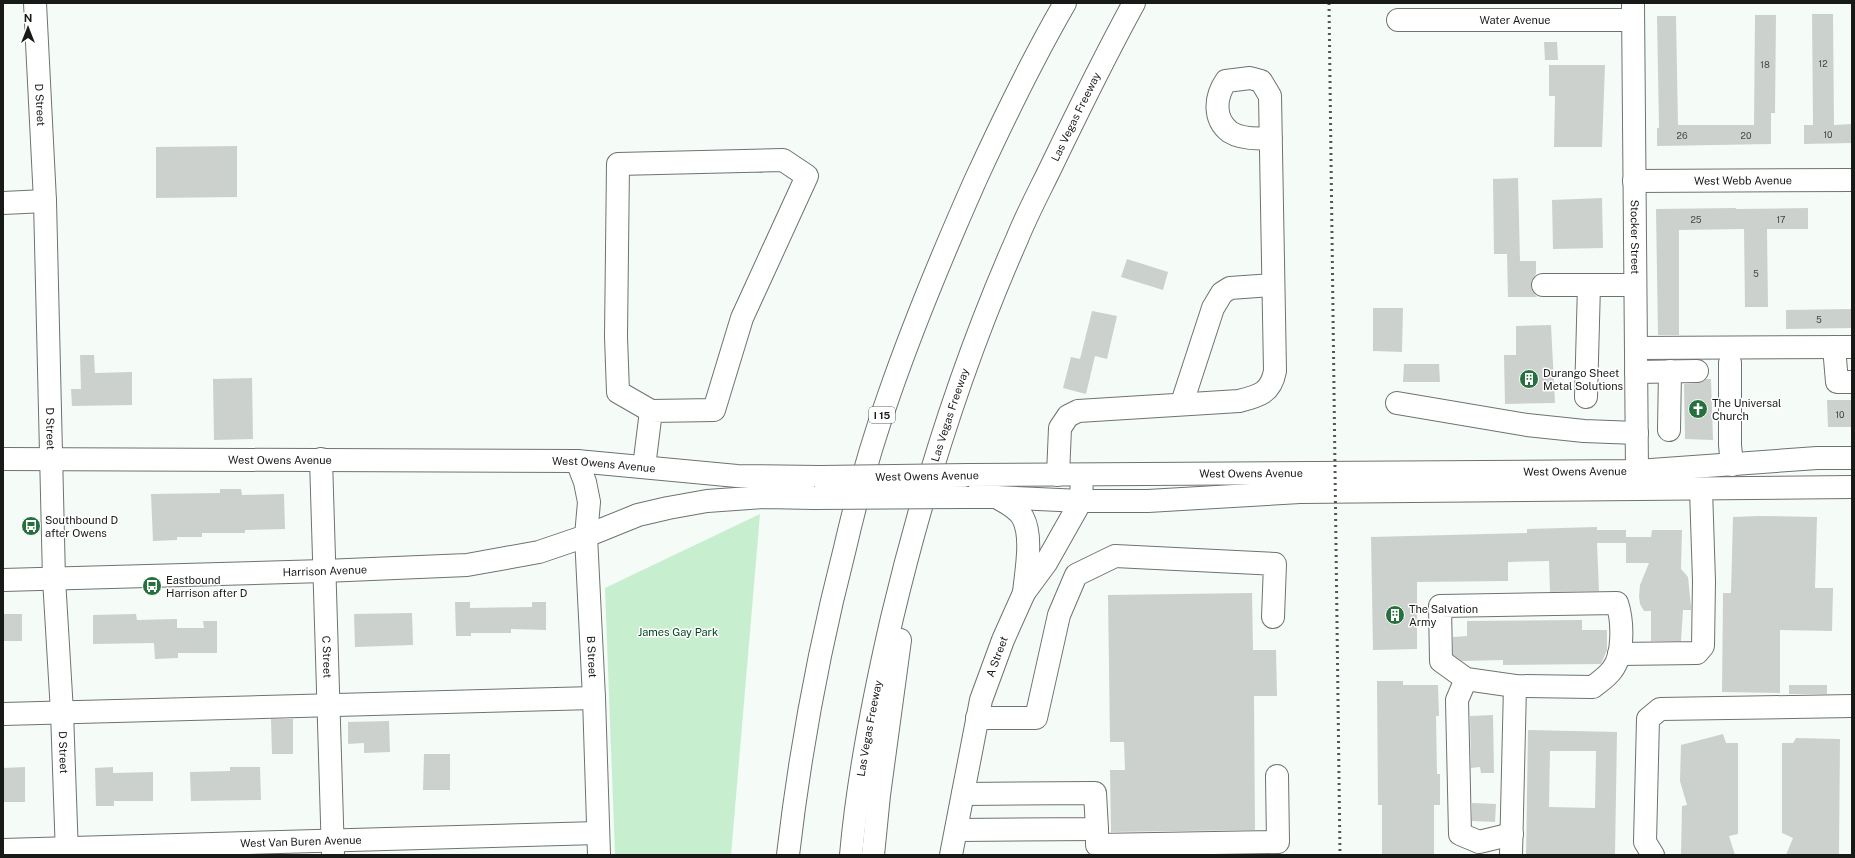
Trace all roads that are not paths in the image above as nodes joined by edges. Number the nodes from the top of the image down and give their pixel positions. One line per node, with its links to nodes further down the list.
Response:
1 (35, 3): 9 (main road, D Street)
2 (1065, 3): 72 (main road, I 15)
3 (1134, 3): 44 (main road, Las Vegas Freeway)
4 (1633, 12): 5 (main road, Water Avenue); 8 (main road, Stocker Street)
5 (1398, 20)
6 (1271, 138): 11 (main road)
7 (1852, 180): 8 (main road, West Webb Avenue)
8 (1634, 181): 14 (main road, Stocker Street)
9 (45, 201): 10 (main road); 31 (main road, D Street)
10 (3, 203)
11 (1273, 285): 24 (main road); 24 (main road)
12 (1543, 285): 13 (main road)
13 (1589, 285): 14 (main road); 22 (main road)
14 (1635, 286): 16 (main road, Stocker Street)
15 (1843, 347): 16 (main road); 21 (main road)
16 (1636, 348): 20 (main road, Stocker Street)
17 (1730, 363): 34 (main road)
18 (1670, 371): 19 (main road); 20 (main road); 26 (main road)
19 (1697, 371)
20 (1636, 372): 27 (main road, Stocker Street)
21 (1852, 382)
22 (1586, 397)
23 (1397, 403): 27 (main road)
24 (1182, 404): 37 (main road)
25 (651, 411): 25 (main road); 35 (main road)
26 (1669, 430)
27 (1637, 432): 36 (main road, Stocker Street)
28 (1818, 458): 29 (main road, West Owens Avenue); 34 (main road, West Owens Avenue); 40 (main road)
29 (1852, 458)
30 (3, 459): 31 (main road, West Owens Avenue)
31 (51, 459): 32 (main road, West Owens Avenue); 48 (main road, D Street)
32 (321, 459): 33 (main road, West Owens Avenue); 47 (main road, C Street)
33 (577, 461): 35 (main road, West Owens Avenue); 46 (main road, B Street)
34 (1732, 465): 36 (main road, West Owens Avenue)
35 (644, 467): 37 (main road, West Owens Avenue, bridge)
36 (1637, 471): 38 (main road, West Owens Avenue)
37 (1058, 475): 38 (main road, West Owens Avenue)
38 (1082, 475): 43 (main road, A Street)
39 (1852, 487): 40 (main road, West Owens Avenue)
40 (1818, 488): 41 (main road, West Owens Avenue)
41 (1701, 489): 43 (main road, West Owens Avenue); 52 (main road)
42 (996, 497): 43 (main road, West Owens Avenue); 45 (main road, West Owens Avenue, bridge); 50 (main road)
43 (1081, 501): 50 (main road, A Street)
44 (919, 513): 73 (main road, Las Vegas Freeway); 74 (main road)
45 (638, 515): 46 (main road, Harrison Avenue)
46 (586, 536): 47 (main road, Harrison Avenue); 55 (main road, B Street)
47 (324, 571): 48 (main road, Harrison Avenue); 56 (main road, C Street)
48 (54, 578): 49 (main road, Harrison Avenue); 58 (main road, D Street)
49 (3, 580)
50 (1024, 593): 60 (main road, A Street)
51 (1273, 617): 60 (main road)
52 (1619, 654): 53 (main road); 54 (main road)
53 (1466, 679): 54 (main road); 66 (main road)
54 (1515, 686): 66 (main road)
55 (594, 698): 56 (main road); 65 (main road, B Street)
56 (328, 705): 58 (main road); 67 (main road, C Street)
57 (1852, 706): 76 (main road)
58 (62, 712): 59 (main road); 70 (main road, D Street)
59 (3, 714)
60 (977, 718): 62 (main road, A Street)
61 (1278, 776): 68 (main road)
62 (962, 794): 63 (main road); 64 (main road, A Street)
63 (1097, 829): 64 (main road); 68 (main road)
64 (956, 830): 75 (main road, A Street)
65 (598, 833): 67 (main road, West Van Buren Avenue); 71 (main road, B Street)
66 (1511, 844)
67 (332, 848): 70 (main road, West Van Buren Avenue)
68 (1233, 849)
69 (3, 850): 70 (main road, West Van Buren Avenue)
70 (67, 852)
71 (599, 855)
72 (788, 855)
73 (851, 855)
74 (873, 855)
75 (951, 855)
76 (1653, 855)

